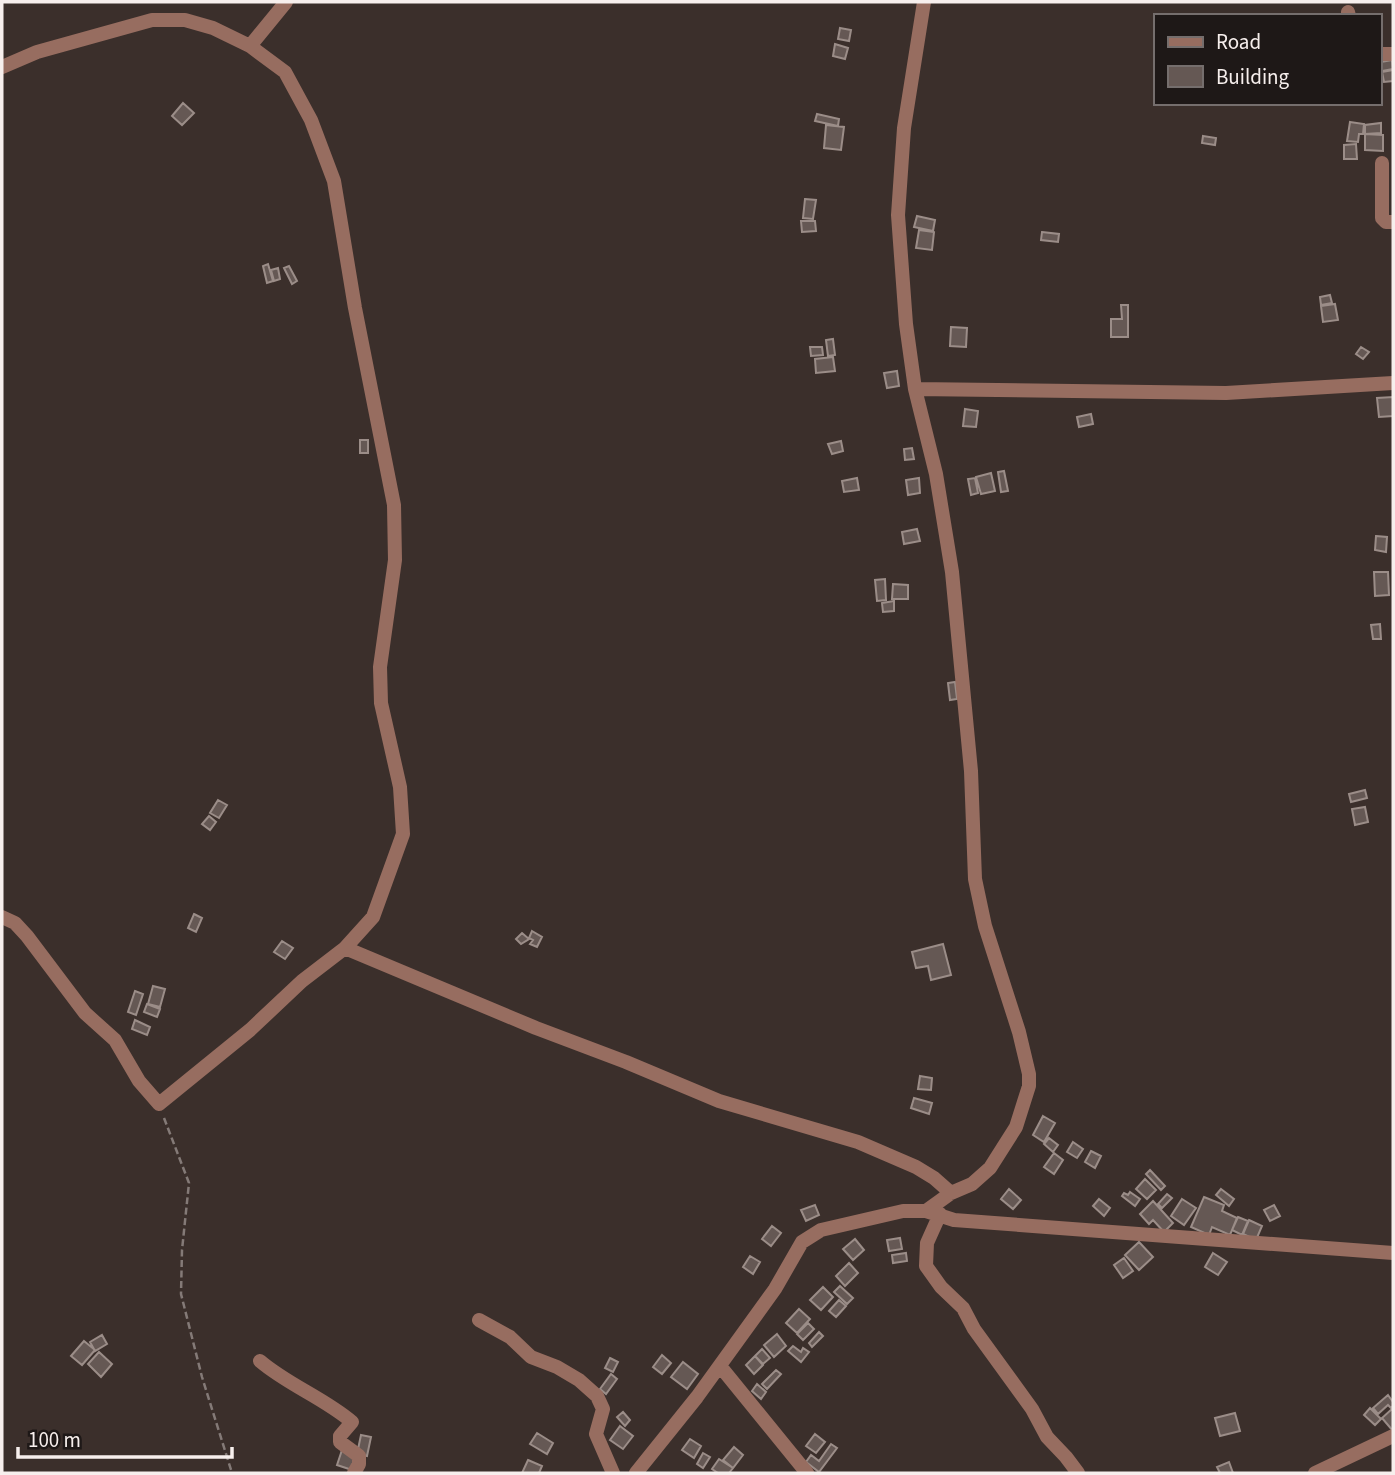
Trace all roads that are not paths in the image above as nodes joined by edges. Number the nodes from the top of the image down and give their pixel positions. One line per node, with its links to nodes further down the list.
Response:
1 (286, 2): 3 (street)
2 (924, 2): 8 (street)
3 (250, 46): 4 (street); 10 (street)
4 (2, 66)
5 (1382, 163): 6 (street)
6 (1393, 222)
7 (1393, 383): 8 (street)
8 (915, 389): 11 (street)
9 (2, 917): 10 (street)
10 (345, 948): 11 (street)
11 (951, 1193): 12 (street)
12 (933, 1213): 13 (street); 16 (street); 22 (street)
13 (1393, 1253)
14 (479, 1320): 19 (street)
15 (260, 1361): 18 (street)
16 (720, 1366): 20 (street); 21 (street)
17 (1393, 1436): 23 (street)
18 (355, 1473)
19 (613, 1473)
20 (636, 1473)
21 (807, 1473)
22 (1078, 1473)
23 (1315, 1473)

